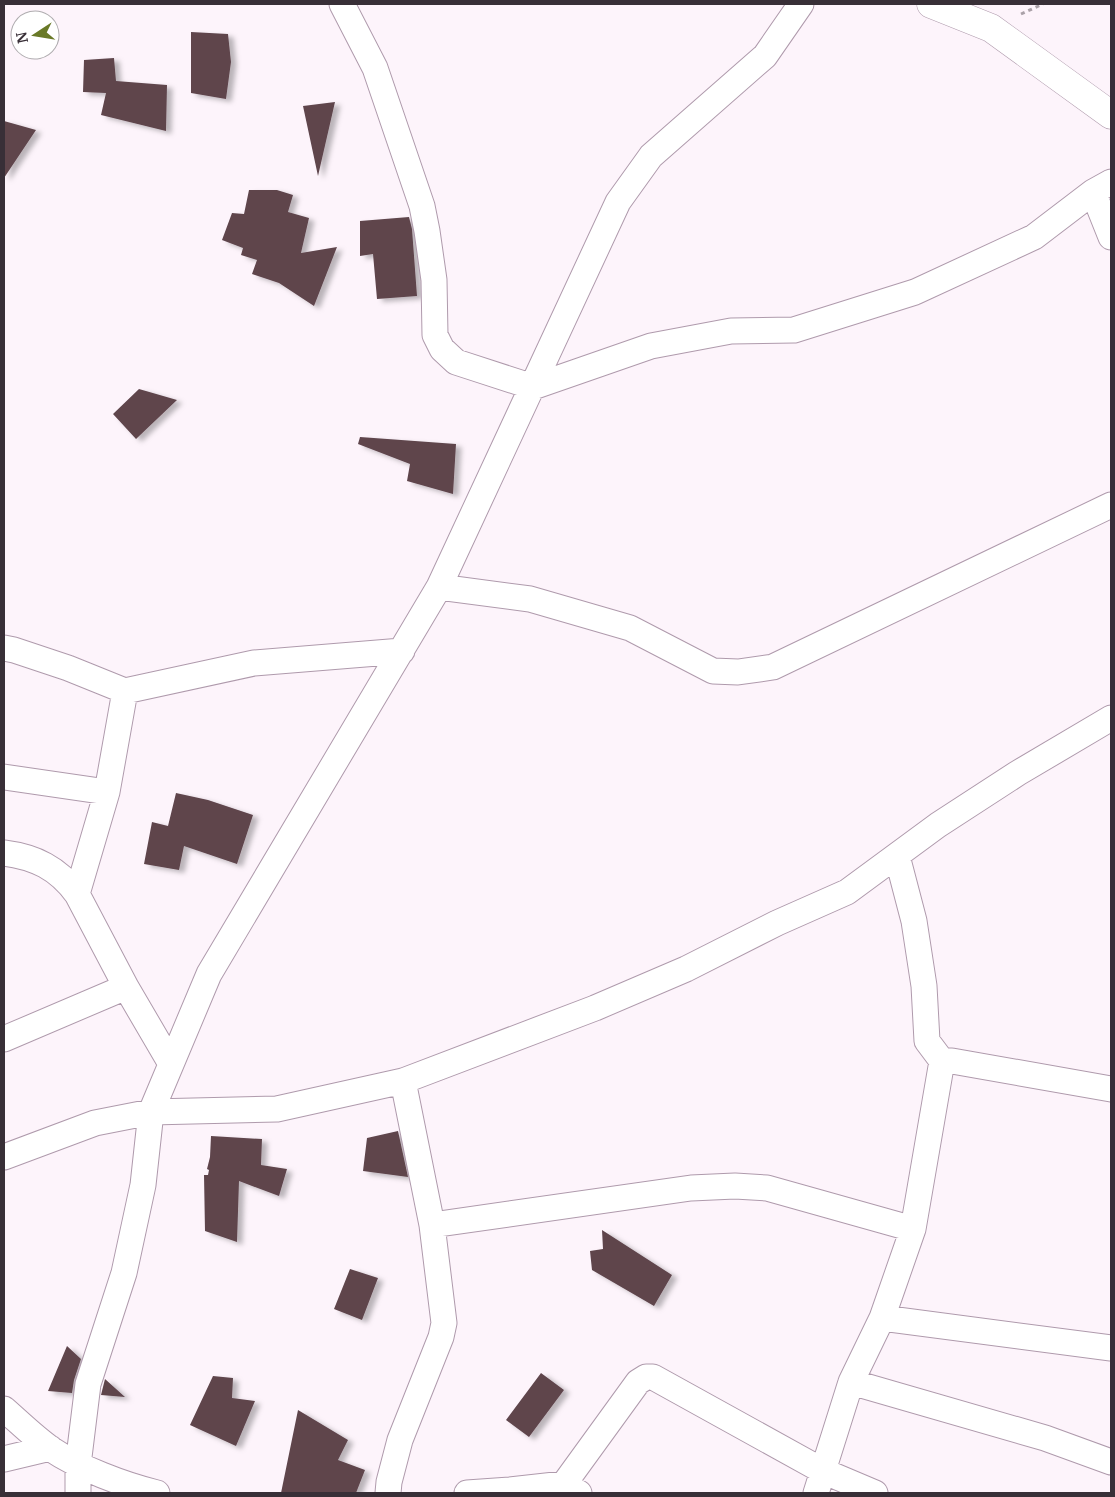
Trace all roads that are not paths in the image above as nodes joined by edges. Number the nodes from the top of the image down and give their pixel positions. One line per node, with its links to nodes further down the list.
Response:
1 (342, 4): 7 (street)
2 (801, 4): 7 (street)
3 (931, 4): 4 (street)
4 (1111, 115)
5 (1102, 187): 6 (street); 7 (street)
6 (1111, 237)
7 (533, 387): 9 (street)
8 (1111, 504): 9 (street)
9 (439, 587): 11 (street)
10 (4, 648): 12 (street)
11 (402, 650): 12 (street); 22 (street)
12 (125, 691): 15 (street)
13 (1111, 718): 17 (street)
14 (4, 777): 15 (street)
15 (107, 792): 18 (street)
16 (4, 853): 18 (street)
17 (897, 856): 21 (street); 23 (street)
18 (77, 894): 19 (street)
19 (126, 987): 20 (street); 22 (street)
20 (4, 1040)
21 (942, 1061): 24 (street); 28 (street)
22 (172, 1064): 25 (street)
23 (403, 1081): 25 (street); 27 (street)
24 (1111, 1089)
25 (151, 1112): 26 (street); 36 (street)
26 (4, 1157)
27 (432, 1225): 28 (street); 41 (street)
28 (913, 1229): 29 (street)
29 (882, 1318): 30 (street); 31 (street)
30 (1111, 1348)
31 (851, 1382): 35 (street); 37 (street)
32 (4, 1409): 33 (street)
33 (50, 1448): 34 (street); 36 (street)
34 (4, 1459)
35 (1111, 1462)
36 (78, 1465): 39 (street); 40 (street)
37 (820, 1482): 38 (street); 43 (street)
38 (571, 1489): 42 (street)
39 (78, 1493)
40 (157, 1493)
41 (388, 1493)
42 (467, 1493)
43 (874, 1493)

